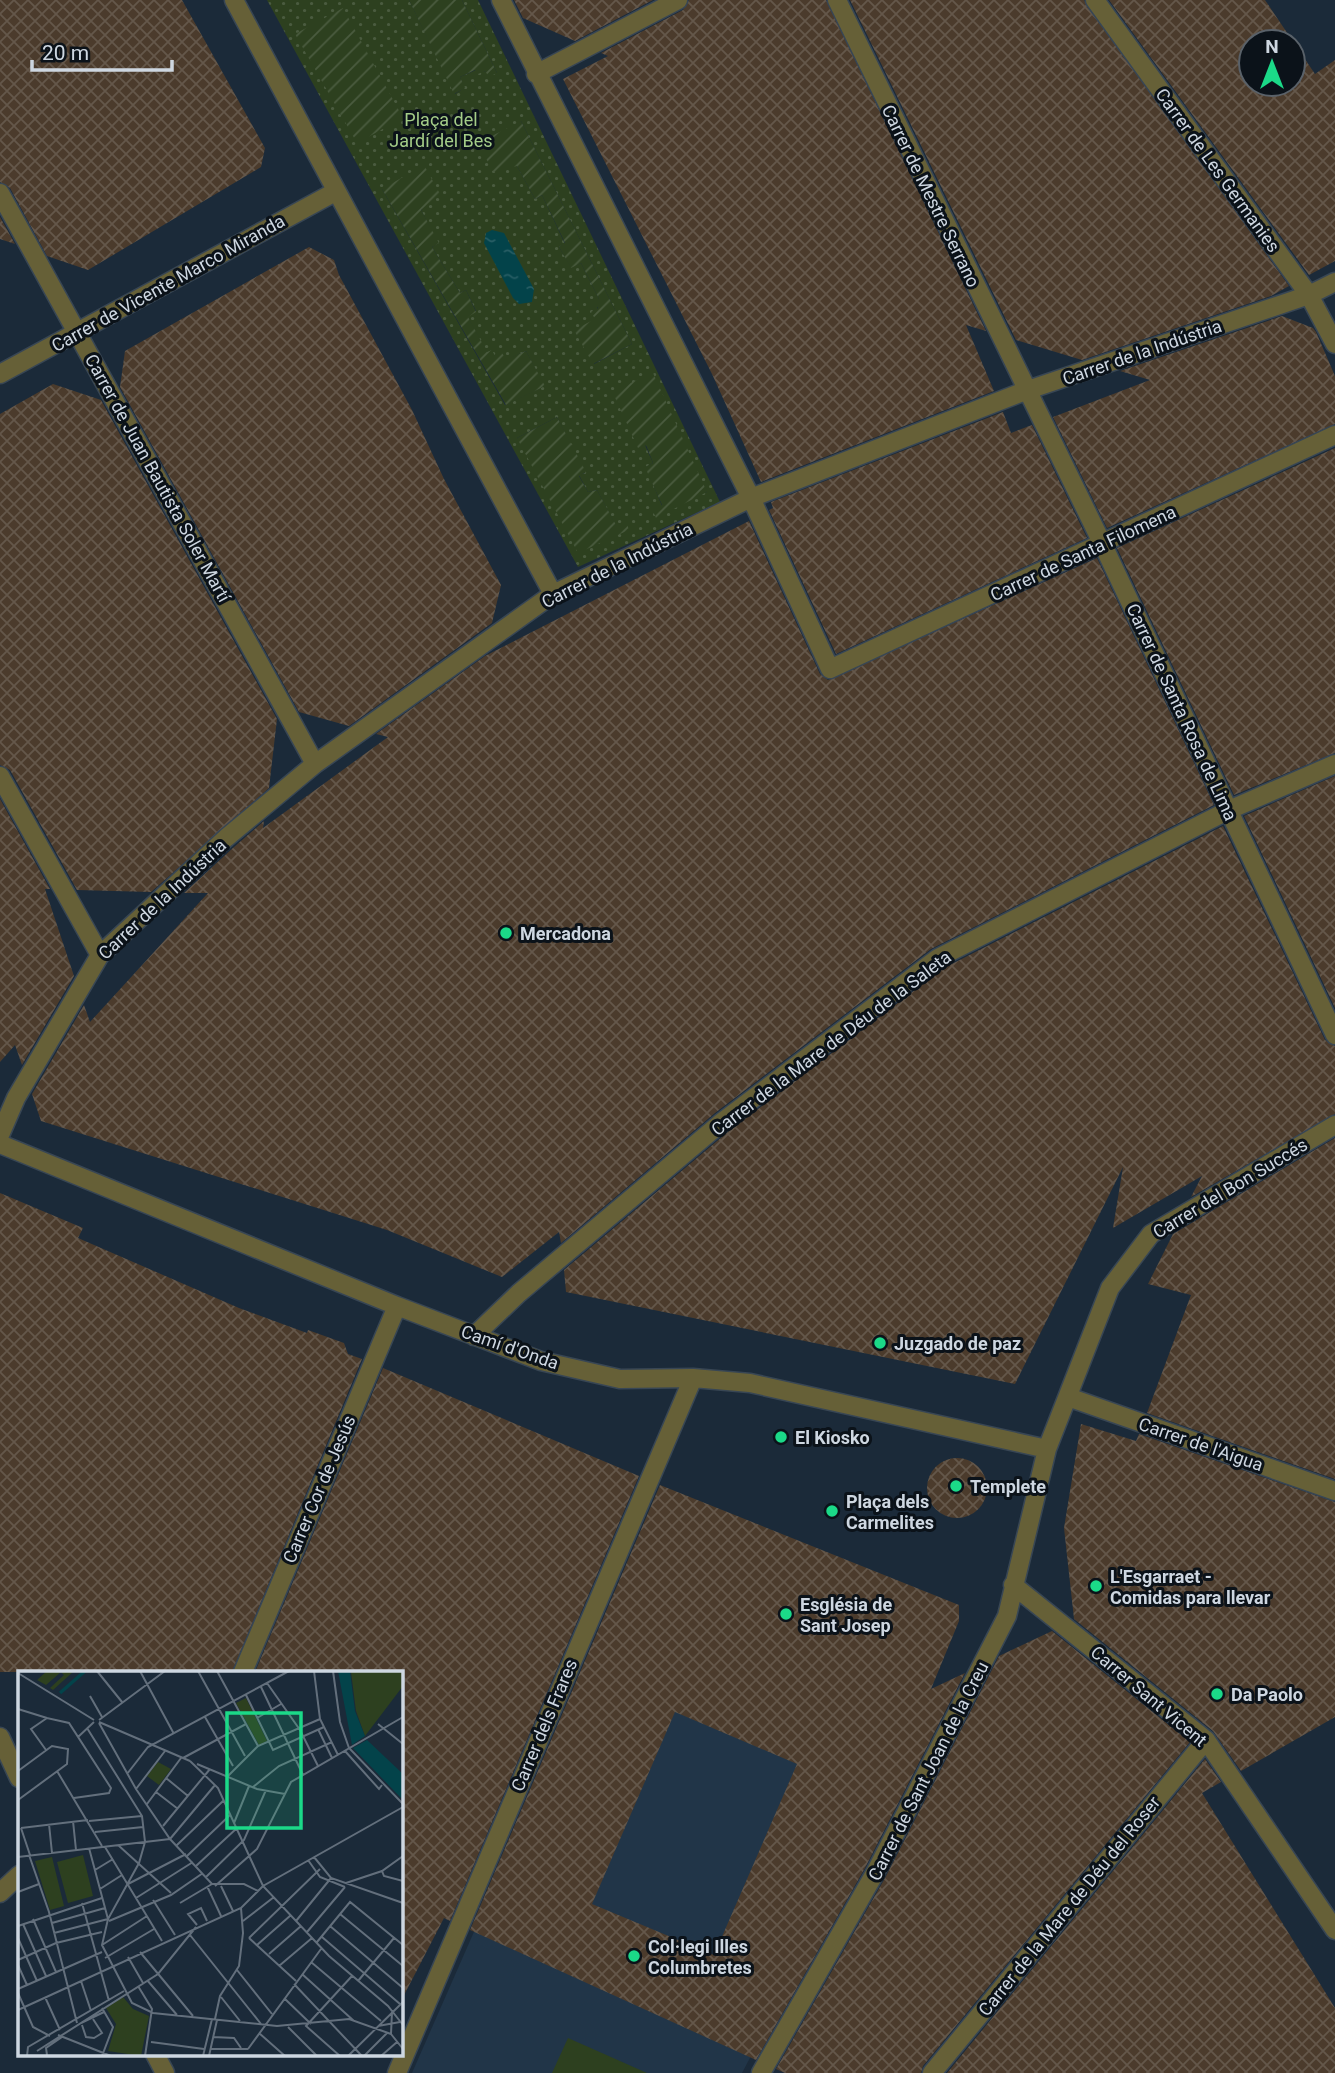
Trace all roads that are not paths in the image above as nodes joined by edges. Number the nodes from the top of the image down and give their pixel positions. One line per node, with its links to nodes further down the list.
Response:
1 (234, 0): 7 (street)
2 (501, 0): 6 (street)
3 (678, 0): 6 (street)
4 (837, 0): 14 (street, Carrer de Mestre Serrano)
5 (1095, 0): 10 (street, Carrer de Les Germanies)
6 (536, 74): 16 (street)
7 (335, 192): 11 (street, Carrer de Vicente Marco Miranda); 18 (street)
8 (0, 193): 11 (street, Carrer de Juan Bautista Soler Martí)
9 (1335, 282): 10 (street, Carrer de la Indústria)
10 (1309, 295): 12 (street, Carrer de Les Germanies); 14 (street, Carrer de la Indústria)
11 (79, 333): 13 (street, Carrer de Vicente Marco Miranda); 19 (street, Carrer de Juan Bautista Soler Martí)
12 (1335, 344)
13 (0, 374)
14 (1025, 391): 16 (street, Carrer de la Indústria); 17 (street, Carrer de Santa Rosa de Lima)
15 (1335, 435): 17 (street, Carrer de Santa Filomena)
16 (751, 498): 17 (street, Carrer de Santa Filomena); 18 (street, Carrer de la Indústria)
17 (1103, 545): 22 (street, Carrer de Santa Rosa de Lima)
18 (553, 594): 19 (street, Carrer de la Indústria)
19 (314, 764): 23 (street, Carrer de la Indústria)
20 (1335, 764): 22 (street, Carrer de la Mare de Déu de la Saleta)
21 (0, 776): 23 (street)
22 (1229, 810): 24 (street, Carrer de Santa Rosa de Lima); 29 (street, Carrer de la Mare de Déu de la Saleta)
23 (100, 955): 26 (street, Carrer de la Indústria)
24 (1335, 1035)
25 (1335, 1125): 31 (street, Carrer del Bon Succés)
26 (0, 1135)
27 (0, 1144): 28 (street, Camí d'Onda)
28 (397, 1306): 29 (street, Camí d'Onda); 35 (street, Carrer Cor de Jesús)
29 (474, 1336): 30 (street, Camí d'Onda)
30 (692, 1378): 32 (street, Camí d'Onda); 44 (street, Carrer dels Frares)
31 (1068, 1397): 32 (street, Carrer del Bon Succés); 33 (street, Carrer de l'Aigua)
32 (1047, 1449): 34 (street, Carrer de Sant Joan de la Creu)
33 (1335, 1491)
34 (1013, 1585): 37 (street, Carrer Sant Vicent); 45 (street, Carrer de Sant Joan de la Creu)
35 (243, 1671)
36 (0, 1737): 38 (street)
37 (1206, 1740): 41 (street, Carrer Sant Vicent); 46 (street, Carrer de la Mare de Déu del Roser)
38 (18, 1776)
39 (18, 1876): 40 (street)
40 (0, 1893)
41 (1335, 1930)
42 (156, 2056): 43 (street)
43 (165, 2073)
44 (397, 2073)
45 (761, 2073)
46 (932, 2073)

